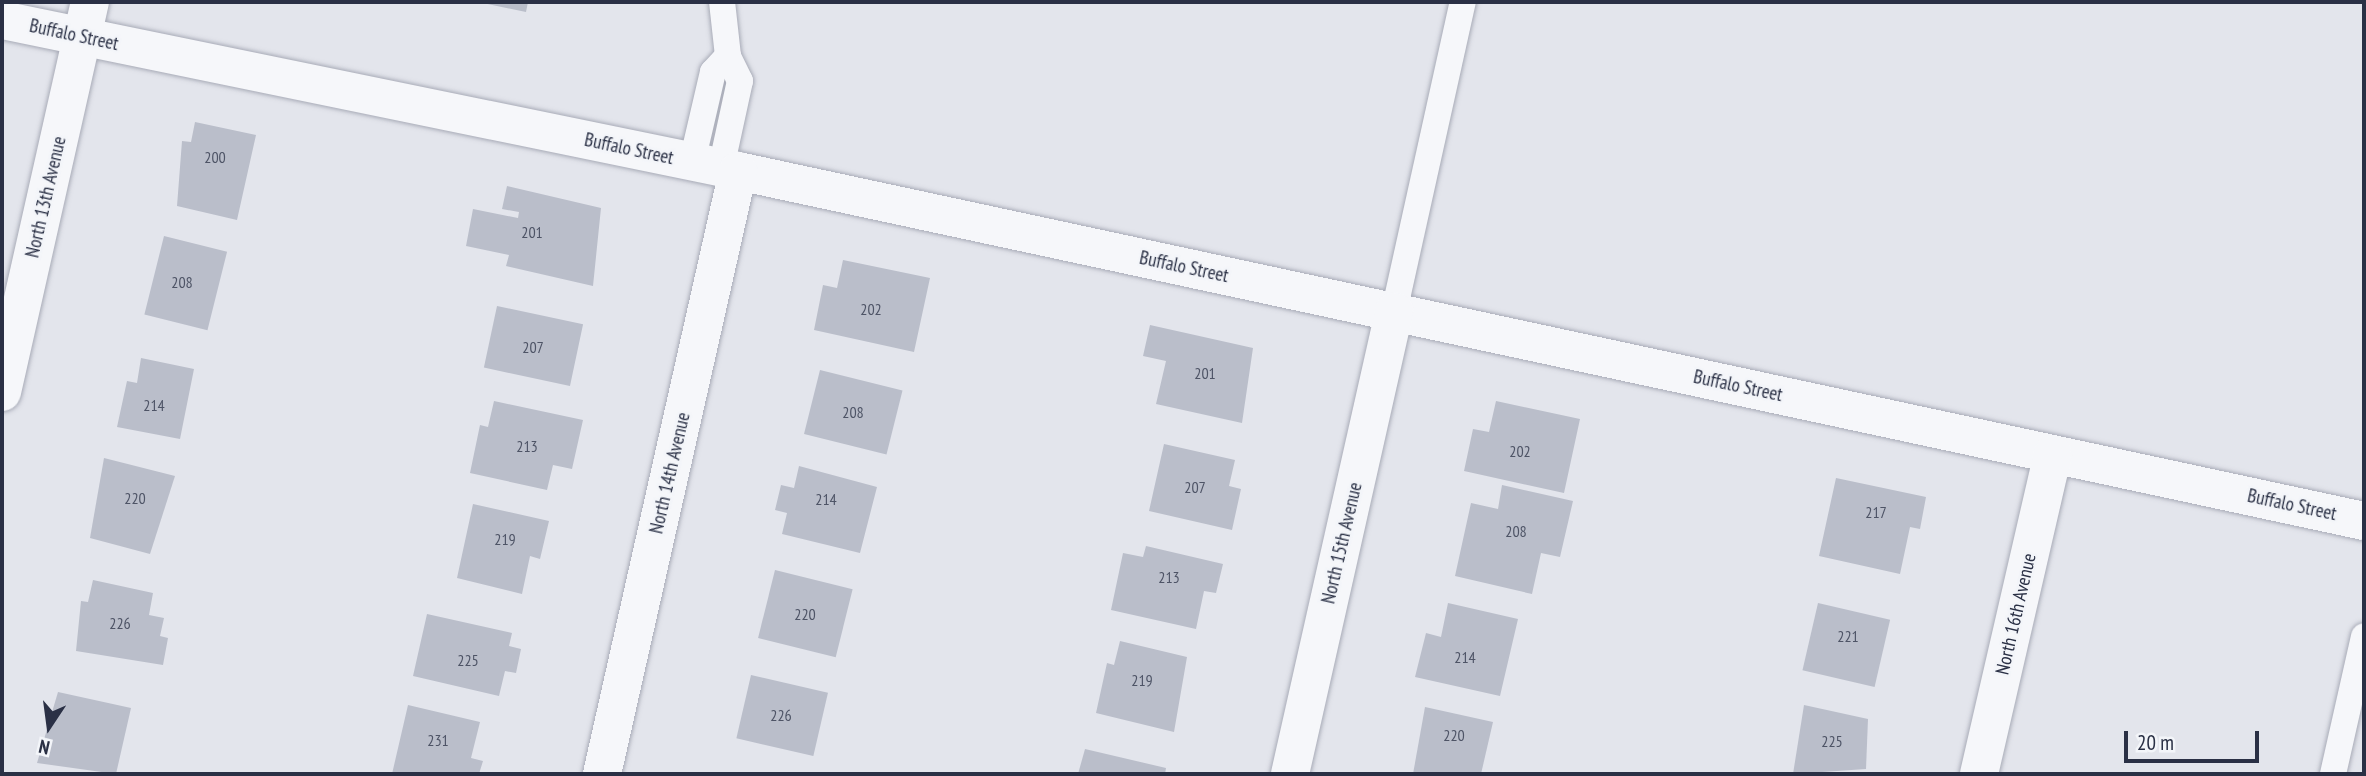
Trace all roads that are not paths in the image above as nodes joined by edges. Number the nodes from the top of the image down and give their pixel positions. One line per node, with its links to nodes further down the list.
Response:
1 (722, 2): 5 (lane)
2 (1463, 2): 6 (lane)
3 (86, 19): 4 (street, Buffalo Street); 5 (street, Buffalo Street); 7 (street, North 13th Avenue)
4 (2, 20)
5 (717, 167): 6 (street, Buffalo Street); 11 (street, North 14th Avenue)
6 (1394, 312): 8 (street, Buffalo Street); 12 (street, North 15th Avenue)
7 (2, 392)
8 (2053, 454): 9 (street, Buffalo Street); 13 (street, North 16th Avenue)
9 (2364, 521)
10 (2364, 636): 14 (lane)
11 (602, 774)
12 (1290, 774)
13 (1979, 774)
14 (2333, 774)

